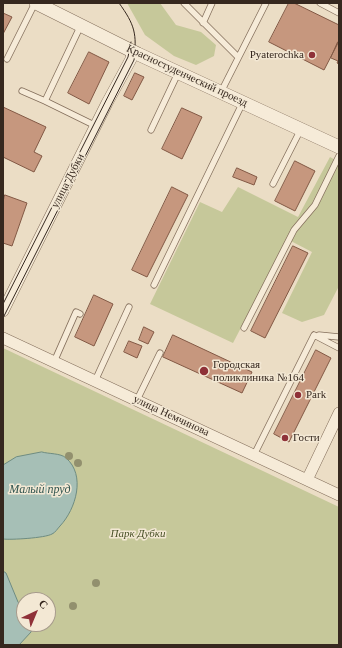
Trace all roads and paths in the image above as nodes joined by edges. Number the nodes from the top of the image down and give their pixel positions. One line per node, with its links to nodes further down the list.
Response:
1 (36, 3): 8 (street, Красностуденческий проезд); 11 (lane)
2 (184, 3): 7 (lane)
3 (212, 3): 7 (lane)
4 (266, 3): 10 (lane)
5 (320, 3): 6 (lane)
6 (339, 13)
7 (203, 22): 10 (lane)
8 (81, 24): 9 (street, Красностуденческий проезд); 15 (lane)
9 (132, 51): 12 (street, Красностуденческий проезд); 17 (street, улица Дубки)
10 (238, 57): 14 (lane)
11 (7, 58)
12 (179, 72): 14 (street, Красностуденческий проезд); 19 (lane)
13 (22, 91): 15 (lane)
14 (221, 92): 16 (street, Красностуденческий проезд)
15 (45, 101): 17 (lane)
16 (243, 102): 18 (street, Красностуденческий проезд); 23 (lane)
17 (96, 126): 25 (street, улица Дубки)
18 (301, 129): 20 (street, Красностуденческий проезд); 22 (lane)
19 (151, 130)
20 (339, 147)
21 (339, 156): 27 (lane)
22 (273, 184)
23 (154, 285)
24 (129, 307): 34 (lane)
25 (3, 311)
26 (80, 314): 33 (lane)
27 (244, 328)
28 (314, 335): 29 (lane); 31 (lane); 37 (lane)
29 (339, 337)
30 (3, 338): 33 (street, улица Немчинова)
31 (339, 348)
32 (160, 353): 35 (lane)
33 (54, 362): 34 (street, улица Немчинова)
34 (95, 381): 35 (street, улица Немчинова)
35 (137, 400): 37 (street, улица Немчинова)
36 (339, 413): 38 (street)
37 (254, 455): 38 (street, улица Немчинова)
38 (307, 480): 39 (street, улица Немчинова)
39 (339, 495)

